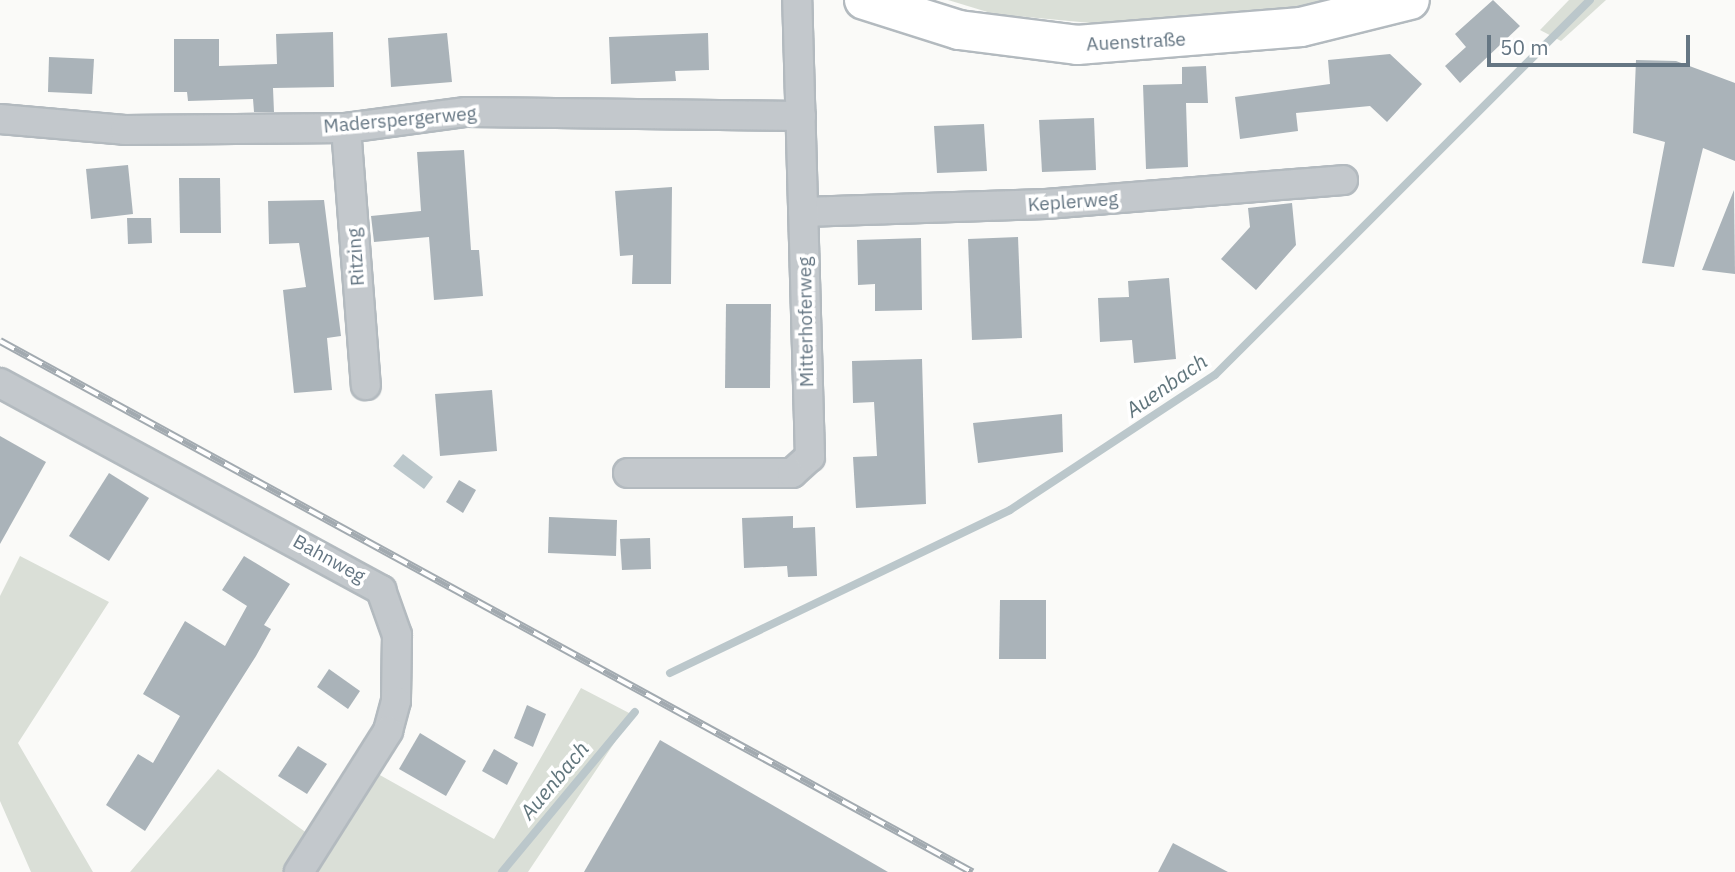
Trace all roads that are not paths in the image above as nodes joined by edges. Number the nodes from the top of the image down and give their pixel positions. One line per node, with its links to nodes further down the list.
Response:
1 (797, 0): 4 (street, Mitterhoferweg)
2 (864, 0): 3 (street, Auenstraße)
3 (1410, 0)
4 (801, 116): 6 (street, Maderspergerweg); 8 (street, Mitterhoferweg)
5 (0, 118): 6 (street, Maderspergerweg)
6 (346, 128): 10 (street, Ritzing)
7 (1343, 180): 8 (street, Keplerweg)
8 (803, 212): 11 (street, Mitterhoferweg)
9 (0, 383): 12 (street, Bahnweg)
10 (366, 385)
11 (628, 473)
12 (299, 872)

